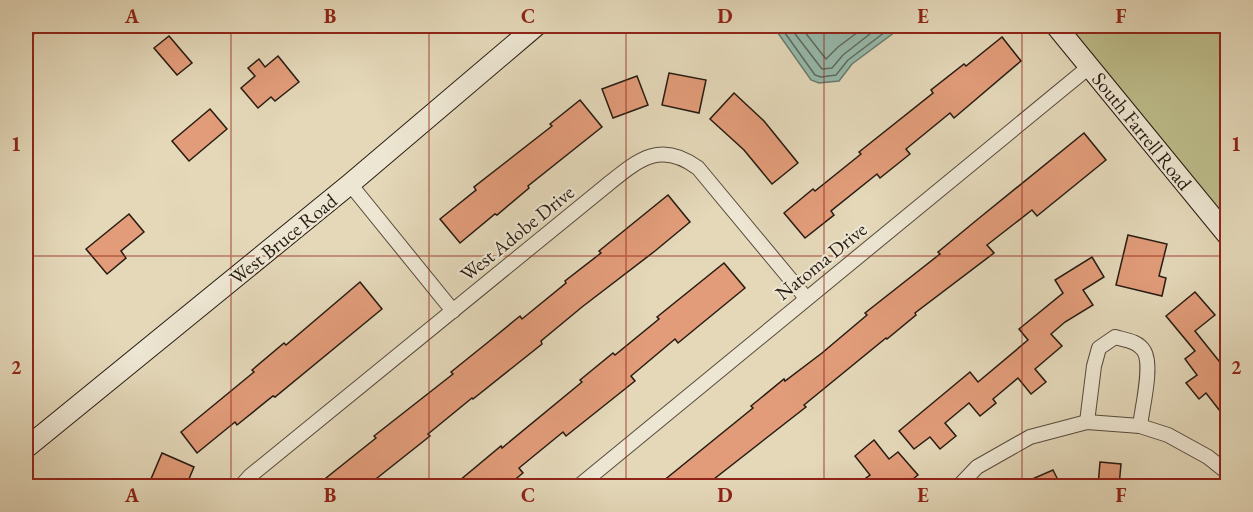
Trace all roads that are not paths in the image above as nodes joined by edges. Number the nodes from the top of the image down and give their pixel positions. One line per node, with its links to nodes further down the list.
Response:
1 (536, 26): 4 (street, West Bruce Road)
2 (1056, 26): 3 (street, South Farrell Road)
3 (1089, 67): 5 (street, South Farrell Road); 6 (street, Natoma Drive)
4 (350, 184): 7 (street); 10 (street, West Bruce Road)
5 (1227, 236)
6 (806, 298): 7 (street, West Adobe Drive); 13 (street, Natoma Drive)
7 (453, 311): 12 (street, West Adobe Drive)
8 (1087, 422): 9 (street); 9 (street); 14 (street)
9 (1140, 426): 11 (street)
10 (26, 448)
11 (1227, 473)
12 (241, 486)
13 (579, 486)
14 (958, 486)

